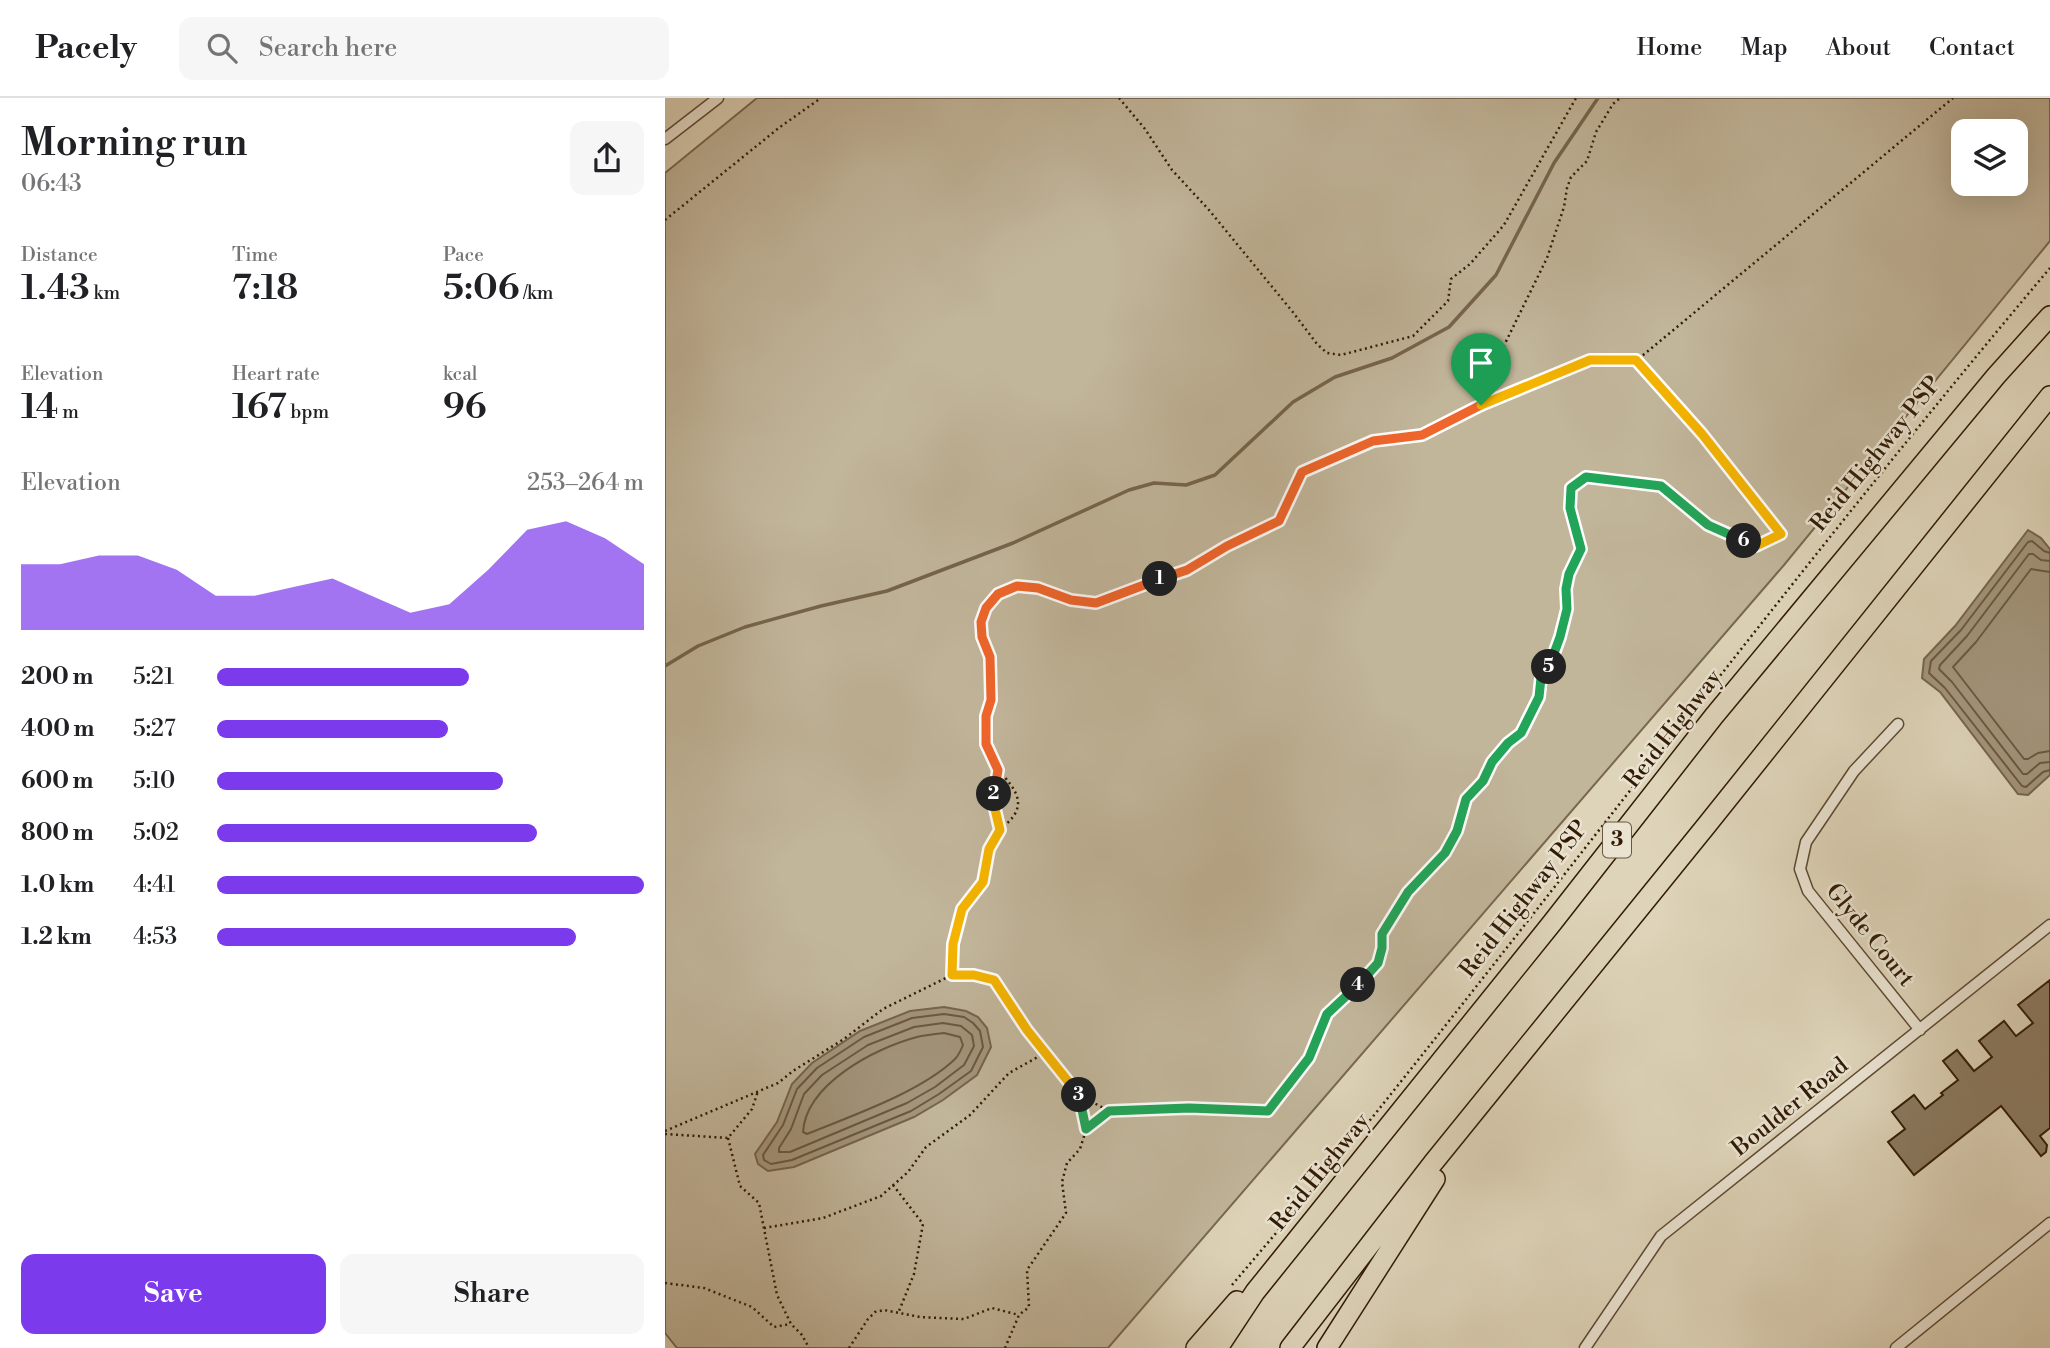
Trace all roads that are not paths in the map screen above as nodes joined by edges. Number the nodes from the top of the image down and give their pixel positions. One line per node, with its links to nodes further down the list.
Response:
1 (718, 98): 2 (street)
2 (665, 139)
3 (2050, 308): 5 (highway)
4 (2050, 316): 5 (highway, Reid Highway / 3)
5 (1996, 376): 11 (highway, Reid Highway / 3)
6 (2049, 397): 8 (highway)
7 (1898, 724): 10 (street, Glyde Court)
8 (1706, 826): 15 (highway); 16 (highway)
9 (2050, 925): 10 (street, Boulder Road)
10 (1920, 1030): 17 (street, Boulder Road)
11 (1391, 1123): 13 (highway, 3); 14 (highway, Reid Highway / 3)
12 (2050, 1223): 18 (street)
13 (1196, 1348)
14 (1218, 1348)
15 (1290, 1348)
16 (1327, 1348)
17 (1585, 1348)
18 (1896, 1348)

